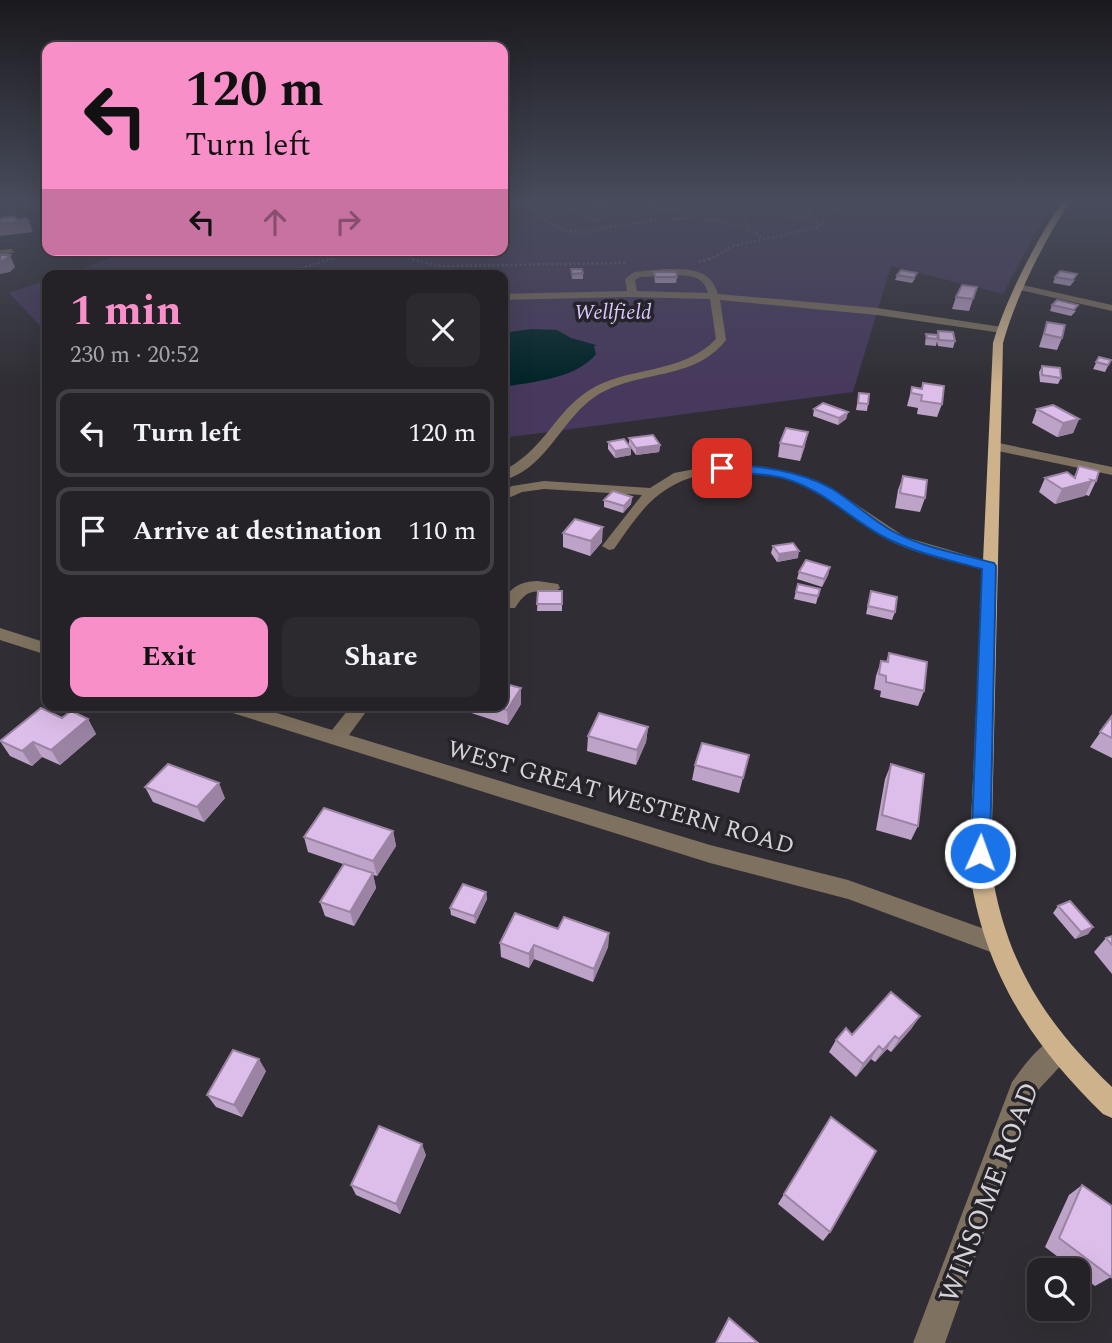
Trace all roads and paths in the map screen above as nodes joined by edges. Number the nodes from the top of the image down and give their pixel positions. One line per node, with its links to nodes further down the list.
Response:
1 (318, 263): 6 (path)
2 (426, 263): 5 (path)
3 (709, 263): 7 (path)
4 (1034, 263): 8 (main road)
5 (634, 264)
6 (295, 270)
7 (703, 277): 9 (street); 10 (street)
8 (1023, 288): 12 (street); 13 (main road)
9 (632, 292): 10 (street); 11 (street)
10 (712, 295): 13 (street); 16 (street)
11 (508, 297)
12 (1112, 308)
13 (1002, 330): 14 (main road)
14 (994, 446): 15 (street); 20 (main road)
15 (1112, 471)
16 (508, 474)
17 (653, 492): 18 (street); 19 (street); 20 (street)
18 (508, 495)
19 (609, 546)
20 (989, 566): 28 (main road)
21 (552, 587): 22 (street)
22 (508, 608)
23 (0, 634): 24 (street)
24 (42, 647)
25 (248, 711): 27 (street, WEST GREAT WESTERN ROAD)
26 (357, 711): 27 (street)
27 (336, 738): 28 (street, WEST GREAT WESTERN ROAD)
28 (996, 943): 29 (main road)
29 (1059, 1049): 30 (main road); 31 (street, WINSOME ROAD)
30 (1112, 1105)
31 (929, 1343)

